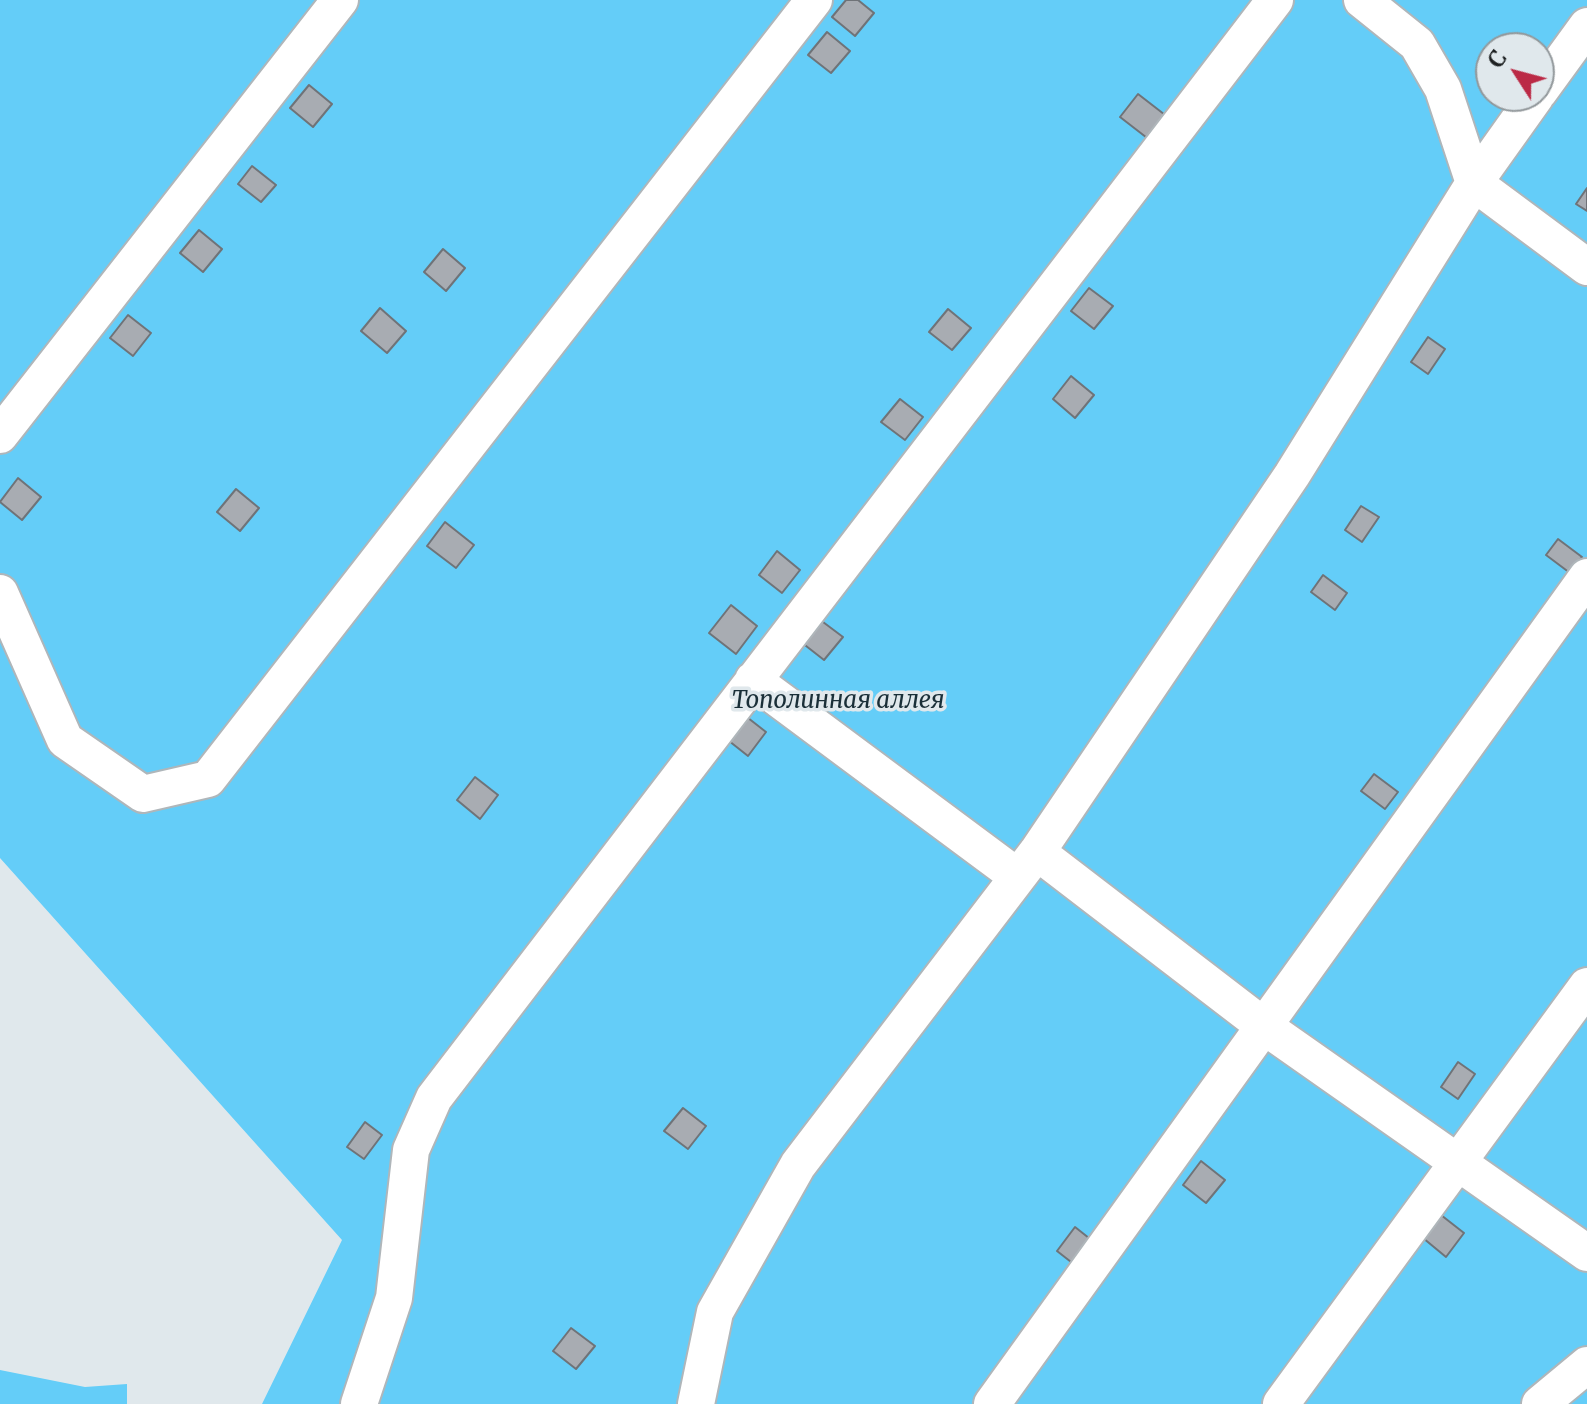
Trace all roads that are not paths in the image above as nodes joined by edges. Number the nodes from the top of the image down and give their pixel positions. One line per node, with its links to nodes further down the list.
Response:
1 (340, 0): 10 (street)
2 (814, 0): 12 (street)
3 (1275, 0): 13 (street)
4 (1362, 0): 8 (street)
5 (1587, 26): 6 (street)
6 (1555, 70)
7 (1525, 112): 8 (street)
8 (1474, 183): 9 (street); 14 (street)
9 (1587, 267)
10 (0, 435)
11 (1587, 577): 16 (street)
12 (0, 593)
13 (753, 680): 14 (street); 20 (street)
14 (1028, 865): 16 (street); 21 (street)
15 (1587, 986): 17 (street)
16 (1265, 1027): 17 (street); 22 (street)
17 (1457, 1164): 18 (street); 23 (street)
18 (1587, 1253)
19 (1587, 1365): 24 (street)
20 (359, 1404)
21 (696, 1404)
22 (992, 1404)
23 (1281, 1404)
24 (1540, 1404)

